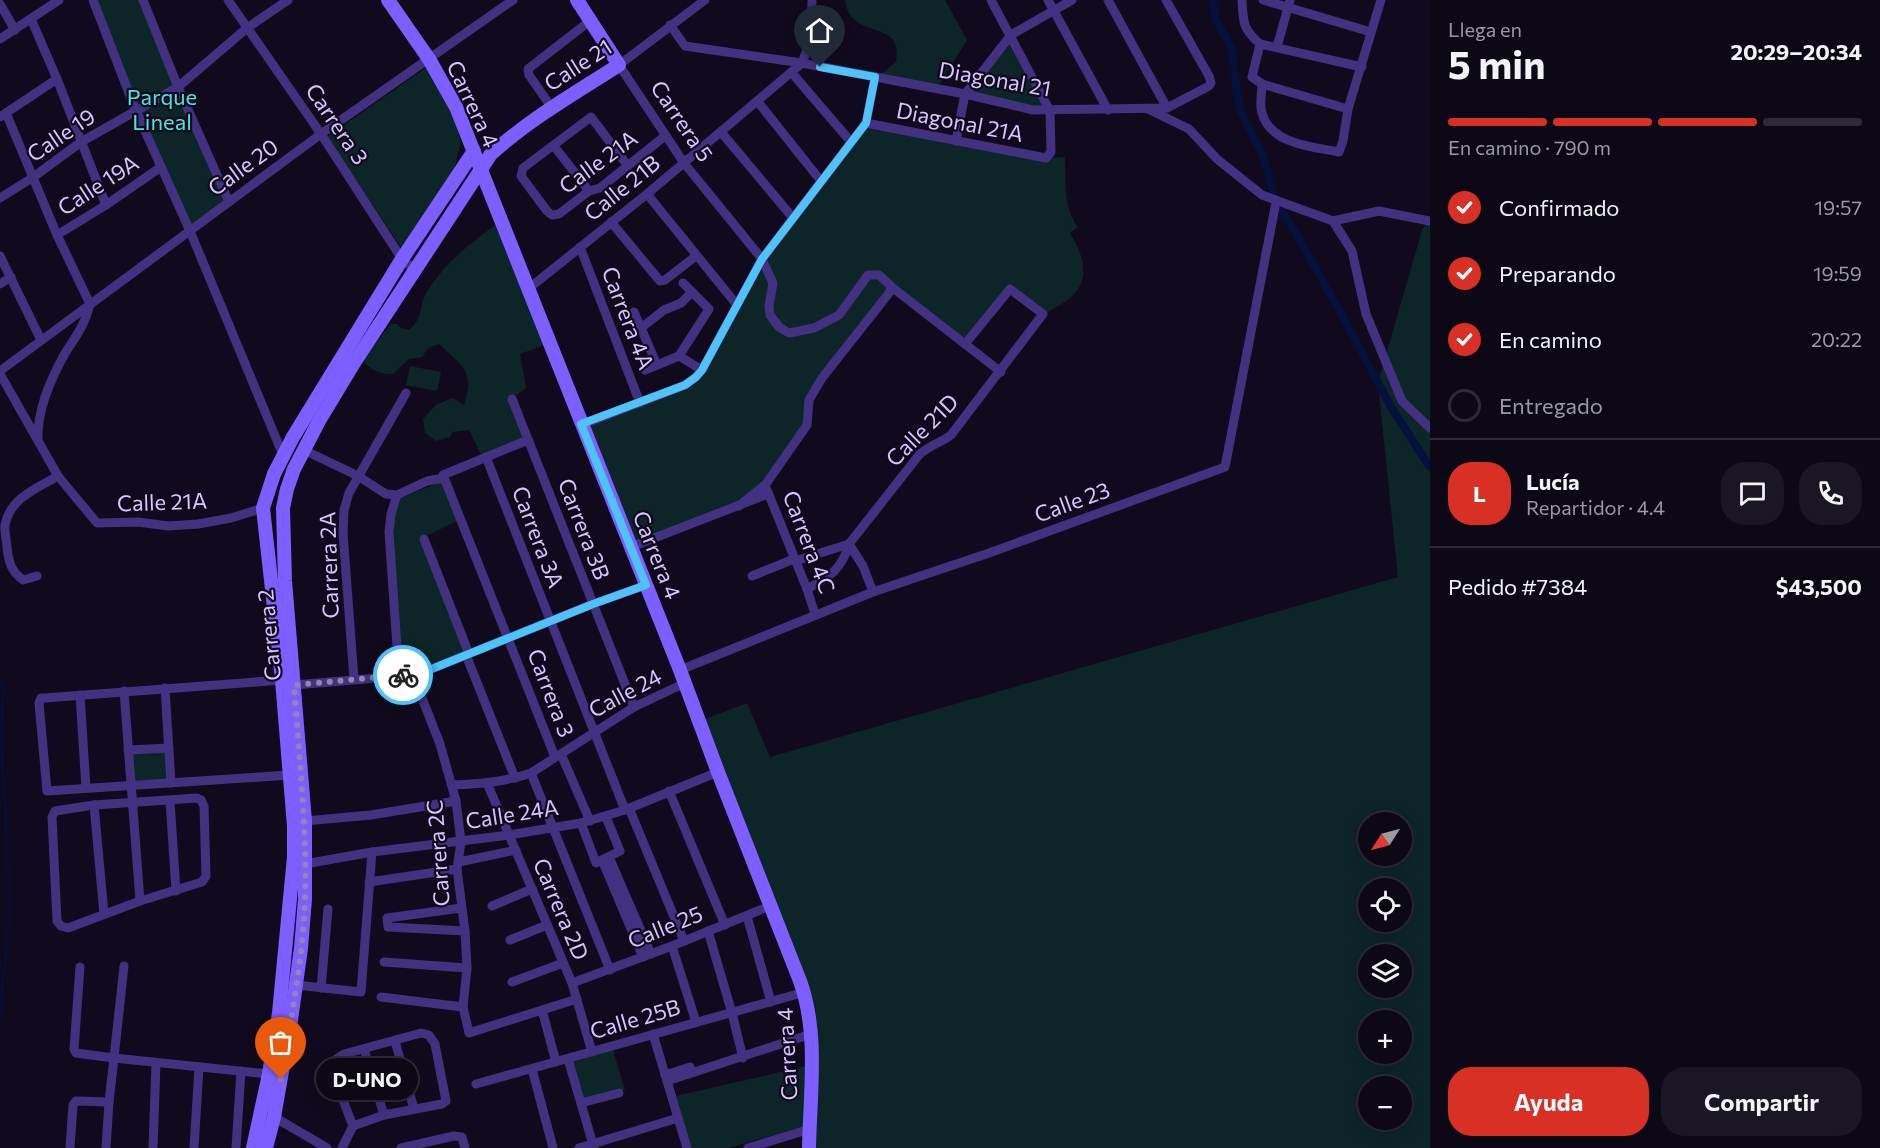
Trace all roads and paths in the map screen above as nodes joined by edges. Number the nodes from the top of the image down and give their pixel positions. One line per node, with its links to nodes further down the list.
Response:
1 (59, 0): 22 (street)
2 (93, 0): 48 (street)
3 (143, 0): 40 (street)
4 (228, 0): 25 (street, Carrera 3)
5 (288, 0): 25 (street, Calle 19)
6 (388, 0): 32 (main road, Carrera 4)
7 (513, 0): 32 (street, Calle 20)
8 (576, 0): 23 (main road, Carrera 5)
9 (705, 0): 24 (street, Calle 21)
10 (991, 0): 28 (street)
11 (1048, 0): 21 (street)
12 (1072, 0): 21 (street)
13 (1108, 0): 44 (street)
14 (1166, 0): 44 (street, Diagonal 21)
15 (1242, 0): 30 (street)
16 (1263, 0): 20 (street)
17 (1381, 0): 27 (street)
18 (812, 1): 33 (street, Calle 21B)
19 (0, 4): 26 (street)
20 (1289, 4): 27 (street); 31 (street)
21 (1054, 10): 28 (street); 47 (street)
22 (31, 19): 26 (street); 38 (street)
23 (591, 20): 34 (main road, Carrera 5); 43 (street)
24 (670, 25): 33 (street, Diagonal 21); 34 (street, Calle 21)
25 (247, 28): 40 (street, Calle 19); 53 (street, Carrera 3)
26 (15, 30): 29 (street)
27 (1371, 32): 35 (street)
28 (1011, 35): 41 (street); 49 (street)
29 (0, 39)
30 (1260, 44): 31 (street); 39 (street)
31 (1277, 47): 35 (street)
32 (429, 59): 53 (street, Calle 20); 59 (main road, Carrera 4)
33 (802, 63): 36 (street, Calle 21B); 37 (street, Diagonal 21)
34 (619, 64): 43 (main road, Calle 21); 54 (street, Carrera 5)
35 (1362, 67): 46 (street)
36 (792, 73): 42 (street, Calle 21B); 57 (street)
37 (875, 77): 41 (street, Diagonal 21); 51 (street)
38 (57, 79): 50 (street); 56 (street)
39 (1262, 84): 46 (street); 46 (street)
40 (178, 87): 48 (street, Calle 19); 69 (street)
41 (965, 94): 49 (street, Diagonal 21); 55 (street)
42 (758, 102): 52 (street, Calle 21B); 65 (street)
43 (552, 108): 63 (main road, Calle 21)
44 (1167, 108): 45 (street, Diagonal 21)
45 (1147, 109): 47 (street, Diagonal 21); 74 (street)
46 (1348, 109)
47 (1108, 110): 49 (street, Diagonal 21)
48 (136, 111): 56 (street, Calle 19); 62 (street)
49 (1050, 111): 55 (street, Diagonal 21A)
50 (3, 115): 64 (street)
51 (866, 123): 55 (street, Diagonal 21A); 57 (street)
52 (720, 132): 60 (street, Calle 21B); 72 (street)
53 (321, 134): 69 (street, Calle 20); 81 (street, Carrera 3)
54 (665, 136): 60 (street, Carrera 5); 61 (street, Calle 21A)
55 (956, 141)
56 (81, 142): 64 (street, Calle 19); 71 (street)
57 (851, 142): 65 (street)
58 (554, 146): 61 (street); 66 (street); 66 (street, Calle 21A)
59 (474, 151): 63 (main road, Carrera 4); 81 (main road, Carrera 2)
60 (684, 163): 67 (street, Calle 21B); 82 (street, Carrera 5)
61 (628, 166): 66 (street, Calle 21A)
62 (161, 167): 71 (street, Calle 19A); 76 (street)
63 (479, 169): 83 (main road, Carrera 2); 87 (main road, Carrera 4)
64 (32, 178): 68 (street, Calle 19); 77 (street)
65 (821, 181): 72 (street)
66 (589, 191)
67 (646, 194): 75 (street, Calle 21B); 80 (street)
68 (0, 198)
69 (229, 202): 76 (street, Calle 20)
70 (1276, 202): 126 (street, Calle 23)
71 (106, 205): 77 (street, Calle 19A)
72 (793, 218): 82 (street)
73 (1430, 220): 74 (street)
74 (1334, 221): 106 (street)
75 (611, 222): 78 (street, Calle 21B); 80 (street)
76 (190, 231): 90 (street, Calle 20); 110 (street)
77 (57, 235): 90 (street)
78 (580, 247): 87 (street, Calle 21B); 104 (street, Carrera 4A)
79 (0, 256): 84 (street)
80 (696, 256): 91 (street)
81 (402, 259): 83 (street, Carrera 3); 110 (main road, Carrera 2)
82 (762, 259): 88 (street, Carrera 5); 91 (street)
83 (414, 269): 109 (main road, Carrera 2)
84 (11, 277): 86 (street); 94 (street)
85 (683, 283): 89 (street)
86 (0, 284)
87 (528, 289): 105 (main road, Carrera 4)
88 (892, 290): 95 (street); 115 (street)
89 (692, 292): 93 (street); 96 (street)
90 (90, 304): 94 (street, Calle 20); 108 (street)
91 (737, 305): 99 (street)
92 (634, 312): 93 (street)
93 (641, 328): 97 (street)
94 (41, 340): 101 (street, Calle 20)
95 (965, 344): 100 (street); 100 (street, Calle 21D)
96 (679, 356): 97 (street); 99 (street)
97 (657, 365): 98 (street)
98 (645, 370)
99 (702, 370): 104 (street)
100 (1000, 372): 119 (street, Calle 21D)
101 (0, 373): 108 (street)
102 (406, 393): 113 (street, Carrera 2A)
103 (512, 399): 107 (street, Carrera 3B)
104 (640, 403): 105 (street)
105 (581, 424): 120 (main road, Carrera 4)
106 (1430, 428)
107 (528, 440): 111 (street); 127 (street, Carrera 3B)
108 (38, 443): 112 (street)
109 (304, 450): 113 (street); 136 (main road, Carrera 2)
110 (283, 455): 117 (main road, Carrera 2)
111 (486, 457): 114 (street); 129 (street, Carrera 3A)
112 (58, 476): 117 (street, Calle 21A); 122 (street)
113 (358, 476): 116 (street); 135 (street, Carrera 2A)
114 (444, 476): 116 (street); 130 (street, Carrera 3)
115 (767, 489): 120 (street); 121 (street, Carrera 4C)
116 (397, 495): 133 (street)
117 (263, 508): 136 (main road, Carrera 2)
118 (424, 539): 131 (street)
119 (849, 544): 121 (street); 125 (street, Calle 21D); 126 (street)
120 (631, 547): 124 (main road, Carrera 4)
121 (795, 560): 123 (street); 125 (street, Carrera 4C)
122 (37, 576)
123 (752, 576)
124 (646, 585): 127 (street); 132 (main road, Carrera 4)
125 (807, 589): 128 (street, Carrera 4C)
126 (873, 592): 128 (street, Calle 23)
127 (593, 604): 129 (street); 141 (street, Carrera 3B)
128 (815, 614): 132 (street, Calle 23)
129 (550, 621): 130 (street); 142 (street, Carrera 3A)
130 (509, 638): 131 (street); 145 (street, Carrera 3)
131 (468, 655): 134 (street); 149 (street)
132 (680, 670): 137 (main road, Carrera 4)
133 (399, 675): 134 (street); 135 (street)
134 (413, 675): 153 (street, Carrera 2C)
135 (354, 679): 136 (street)
136 (288, 683): 138 (street); 148 (main road, Carrera 2); 162 (main road, Carrera 2)
137 (686, 683): 141 (street, Calle 24); 146 (main road, Carrera 4)
138 (165, 688): 139 (street); 143 (street)
139 (124, 691): 140 (street); 144 (street)
140 (80, 695): 154 (street); 154 (street)
141 (634, 707): 142 (street, Calle 24)
142 (594, 731): 145 (street, Calle 24); 160 (street)
143 (169, 748): 144 (street); 150 (street)
144 (128, 750): 152 (street)
145 (558, 756): 147 (street, Calle 24); 163 (street)
146 (718, 772): 155 (street, Calle 24A); 176 (main road, Carrera 4)
147 (531, 773): 149 (street, Calle 24); 164 (street)
148 (290, 775): 150 (street); 221 (main road, Carrera 2)
149 (515, 778): 151 (street, Calle 24)
150 (171, 783): 152 (street)
151 (487, 783): 153 (street, Calle 24); 165 (street, Carrera 2D)
152 (131, 785): 154 (street); 158 (street)
153 (452, 785): 157 (street, Carrera 2C)
154 (86, 788)
155 (669, 791): 160 (street, Calle 24A); 183 (street)
156 (170, 801): 158 (street); 174 (street); 174 (street)
157 (456, 801): 162 (street); 166 (street, Carrera 2C)
158 (132, 804): 159 (street); 175 (street)
159 (94, 805): 180 (street); 180 (street)
160 (627, 809): 161 (street, Calle 24A); 187 (street)
161 (606, 817): 163 (street, Calle 24A); 169 (street)
162 (305, 821): 170 (main road, Carrera 2)
163 (585, 822): 164 (street, Calle 24A); 169 (street)
164 (553, 827): 165 (street, Calle 24A); 195 (street)
165 (509, 835): 166 (street, Calle 24A); 167 (street, Carrera 2D)
166 (461, 842): 168 (street, Calle 24A); 171 (street, Carrera 2C)
167 (516, 850): 171 (street); 173 (street, Carrera 2D)
168 (372, 852): 170 (street, Calle 24A); 172 (street)
169 (605, 858): 189 (street)
170 (305, 864): 198 (main road, Carrera 2)
171 (458, 866): 172 (street); 178 (street, Carrera 2C)
172 (369, 882): 199 (street)
173 (532, 889): 177 (street); 182 (street, Carrera 2D)
174 (176, 891): 175 (street)
175 (140, 901): 180 (street)
176 (772, 905): 181 (street, Calle 25); 200 (main road, Carrera 4)
177 (492, 906)
178 (461, 908): 185 (street, Carrera 2C); 185 (street)
179 (328, 909): 199 (street)
180 (104, 914)
181 (747, 916): 183 (street, Calle 25); 203 (street)
182 (547, 924): 186 (street); 191 (street, Carrera 2D)
183 (724, 925): 184 (street, Calle 25)
184 (708, 931): 187 (street, Calle 25); 206 (street)
185 (465, 932): 194 (street, Carrera 2C)
186 (510, 940)
187 (684, 941): 188 (street, Calle 25)
188 (672, 946): 189 (street, Calle 25); 207 (street)
189 (647, 956): 195 (street, Calle 25)
190 (384, 962): 194 (street)
191 (563, 963): 196 (street); 197 (street, Carrera 2D)
192 (124, 966): 214 (street)
193 (80, 968): 214 (street)
194 (467, 968): 204 (street, Carrera 2C)
195 (610, 970): 197 (street, Calle 25)
196 (512, 982)
197 (572, 983): 202 (street, Carrera 2D)
198 (296, 985): 199 (street); 231 (main road, Carrera 2)
199 (321, 988)
200 (805, 992): 203 (street, Calle 25B); 209 (main road, Carrera 4)
201 (381, 998): 204 (street)
202 (577, 999): 205 (street); 212 (street, Carrera 2D)
203 (771, 1002): 206 (street, Calle 25B)
204 (463, 1007): 205 (street, Carrera 2C)
205 (542, 1010): 216 (street)
206 (732, 1013): 207 (street, Calle 25B); 213 (street)
207 (696, 1022): 208 (street, Calle 25B)
208 (653, 1034): 212 (street, Calle 25B); 222 (street)
209 (811, 1034): 213 (street); 232 (main road, Carrera 4)
210 (395, 1041): 211 (street); 227 (street); 227 (street)
211 (364, 1049): 228 (street); 230 (street)
212 (591, 1052): 215 (street, Calle 25B)
213 (742, 1055): 222 (street)
214 (114, 1058): 217 (street); 225 (street)
215 (568, 1059): 216 (street, Calle 25B); 226 (street)
216 (556, 1062): 219 (street, Calle 25B)
217 (156, 1063): 218 (street); 238 (street)
218 (199, 1067): 220 (street); 239 (street)
219 (532, 1069): 223 (street, Calle 25B); 246 (street)
220 (241, 1071): 221 (street); 240 (street)
221 (269, 1074): 231 (main road, Carrera 2)
222 (666, 1078): 229 (street)
223 (477, 1084)
224 (619, 1093): 226 (street)
225 (109, 1102): 236 (street); 237 (street)
226 (581, 1103): 235 (street)
227 (414, 1109): 228 (street)
228 (384, 1115): 230 (street)
229 (678, 1118): 235 (street); 248 (street)
230 (353, 1126): 243 (street)
231 (266, 1129): 241 (main road, Carrera 2); 242 (street)
232 (810, 1129): 233 (street); 250 (main road, Carrera 4)
233 (773, 1144): 249 (street)
234 (416, 1146): 244 (street); 245 (street)
235 (593, 1146): 247 (street)
236 (70, 1148)
237 (106, 1148)
238 (153, 1148)
239 (194, 1148)
240 (236, 1148)
241 (253, 1148)
242 (327, 1148)
243 (342, 1148)
244 (401, 1148)
245 (465, 1148)
246 (553, 1148)
247 (579, 1148)
248 (687, 1148)
249 (748, 1148)
250 (809, 1148)

